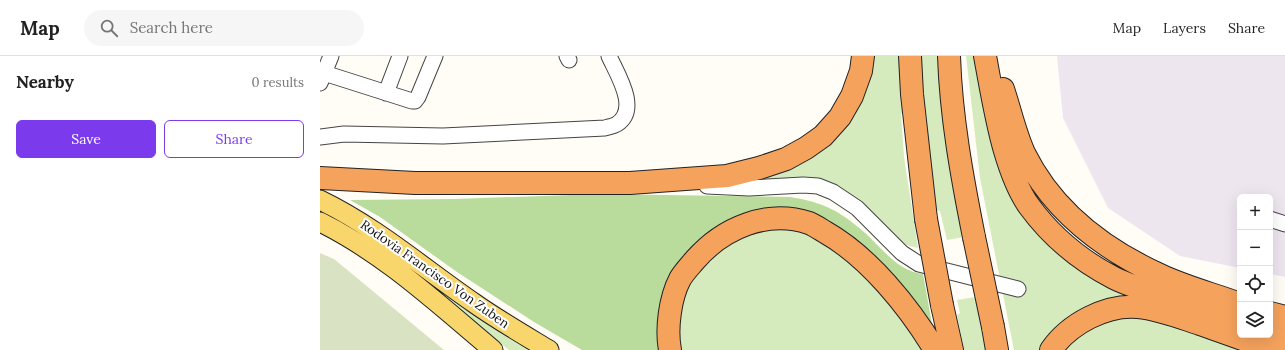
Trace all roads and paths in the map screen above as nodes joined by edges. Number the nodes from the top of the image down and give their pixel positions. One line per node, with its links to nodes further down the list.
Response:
1 (331, 56): 10 (street)
2 (400, 56): 11 (street)
3 (434, 56): 11 (street)
4 (609, 56): 12 (street)
5 (863, 56): 14 (highway)
6 (910, 56): 30 (highway, bridge)
7 (949, 56): 31 (highway, bridge)
8 (985, 56): 23 (highway)
9 (995, 56): 20 (highway)
10 (322, 78): 11 (street)
11 (386, 93)
12 (320, 137)
13 (320, 178): 14 (highway)
14 (630, 183): 19 (street)
15 (320, 200): 27 (main road, Rodovia Francisco Von Zuben)
16 (1273, 220): 18 (street)
17 (320, 222): 26 (main road)
18 (1285, 224)
19 (1018, 289)
20 (1237, 303)
21 (1273, 314): 22 (highway)
22 (1285, 317)
23 (1237, 320)
24 (1273, 332): 25 (highway)
25 (1285, 335)
26 (493, 350)
27 (549, 350)
28 (670, 350): 29 (highway)
29 (935, 350)
30 (952, 350)
31 (997, 350)
32 (1051, 350): 33 (highway)
33 (1275, 350)

